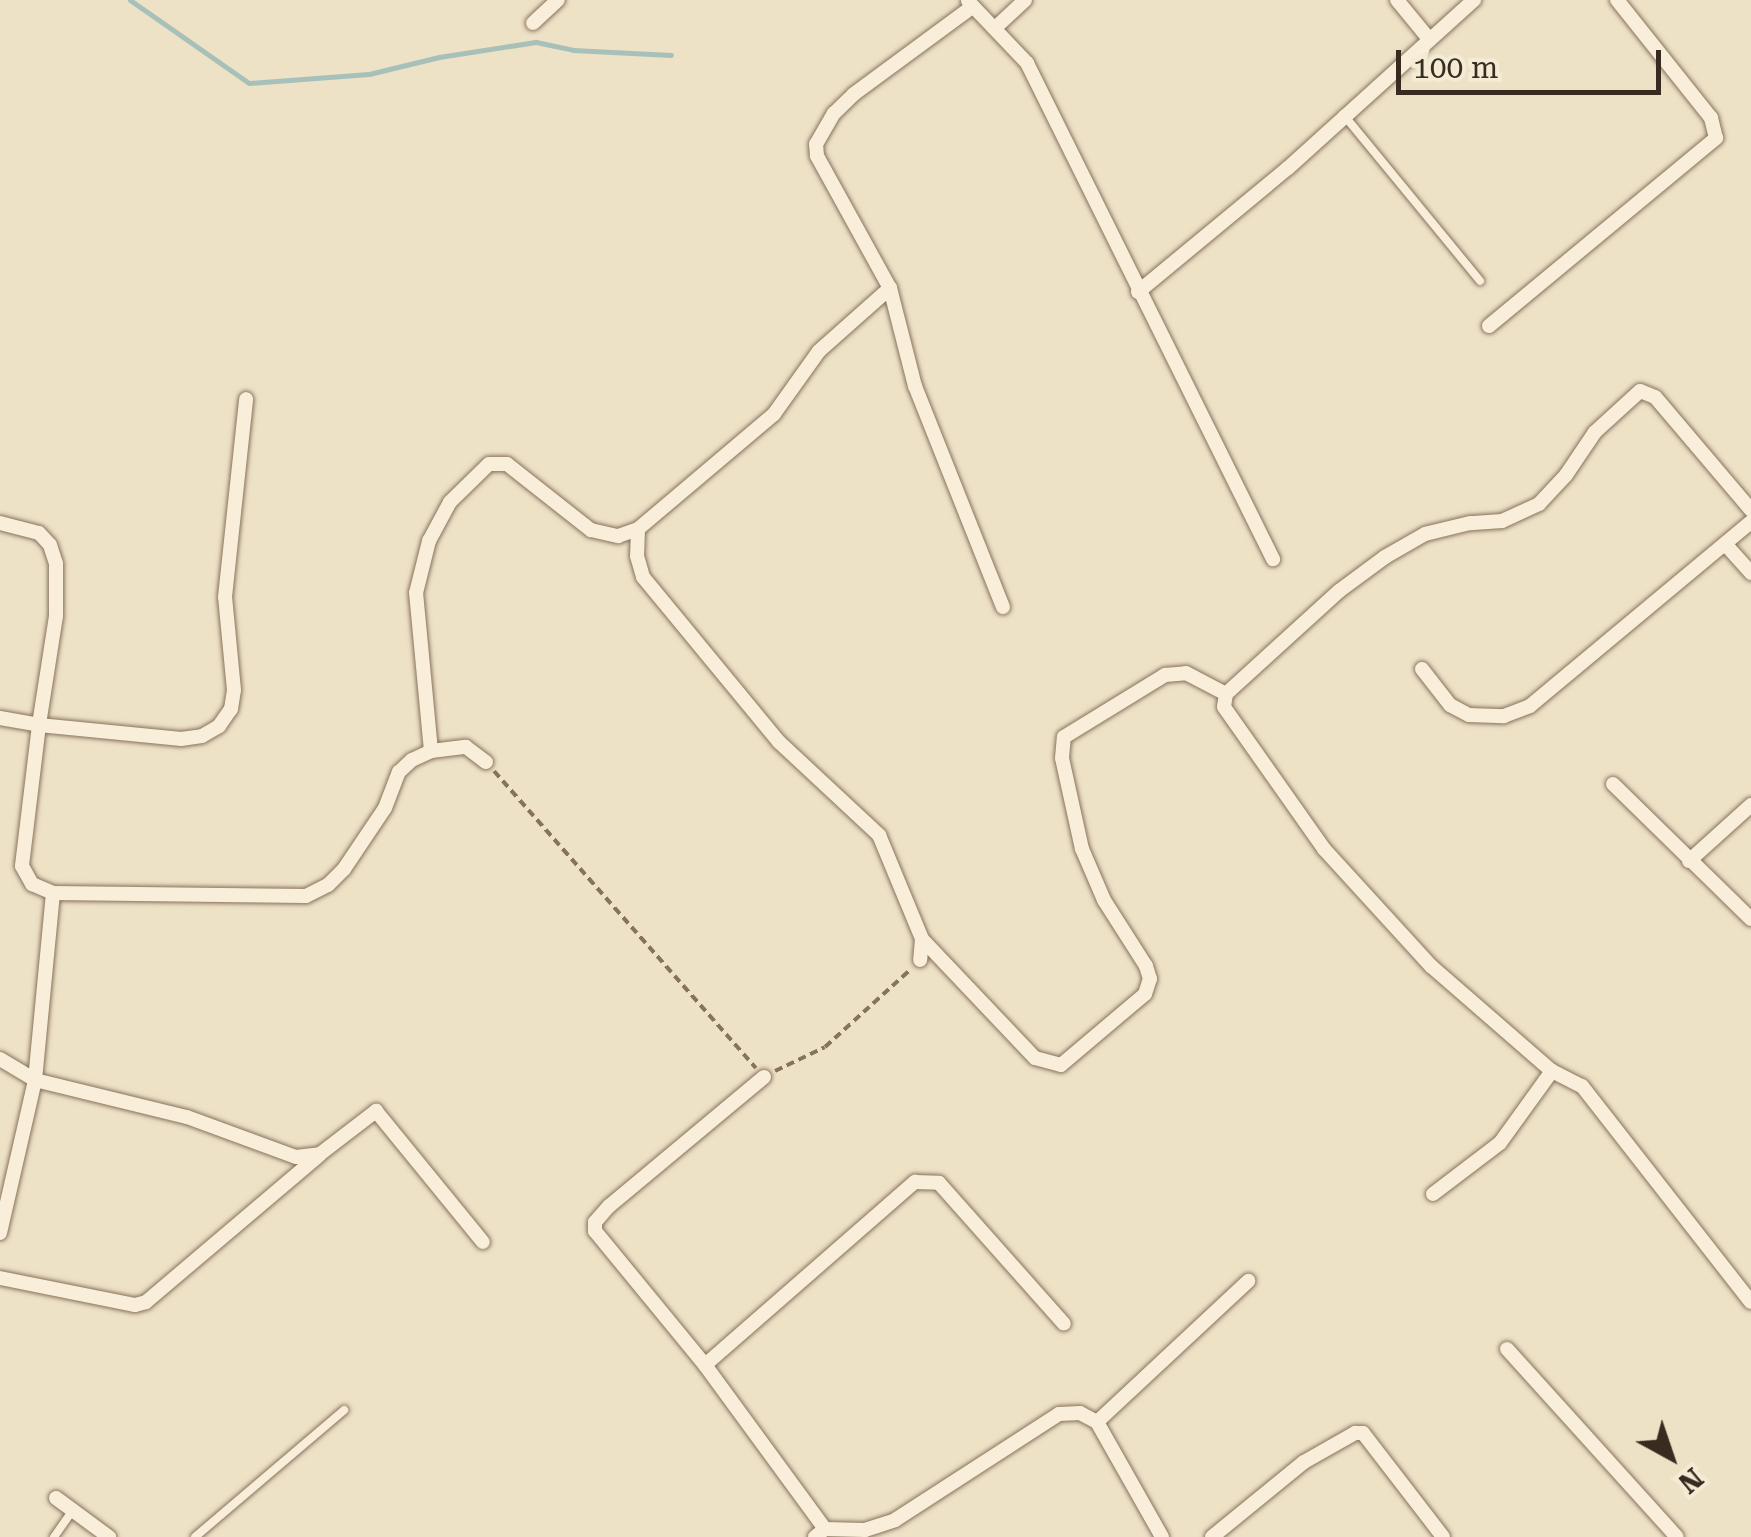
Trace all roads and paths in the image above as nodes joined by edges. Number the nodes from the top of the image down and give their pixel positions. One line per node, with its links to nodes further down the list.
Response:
1 (558, 0): 7 (street)
2 (1025, 0): 8 (street)
3 (1397, 0): 9 (street)
4 (1474, 0): 9 (street)
5 (1617, 0): 14 (street)
6 (969, 3): 8 (street); 12 (street)
7 (533, 23)
8 (996, 28): 13 (street)
9 (1429, 40): 10 (street)
10 (1343, 114): 11 (lane); 13 (street)
11 (1480, 281)
12 (890, 288): 19 (street); 23 (street)
13 (1138, 292): 21 (street)
14 (1489, 326)
15 (246, 399): 27 (street)
16 (1751, 510): 25 (street)
17 (1751, 522): 20 (street)
18 (0, 523): 27 (street)
19 (638, 529): 28 (street); 35 (street)
20 (1726, 545): 22 (street); 24 (street)
21 (1273, 559)
22 (1751, 573)
23 (1003, 607)
24 (1422, 669)
25 (1226, 694): 35 (street); 38 (street)
26 (0, 718): 27 (street)
27 (39, 725): 33 (street)
28 (431, 751): 29 (street); 33 (street)
29 (486, 762): 39 (path)
30 (1613, 784): 32 (street)
31 (1751, 806): 32 (street)
32 (1689, 861): 34 (street)
33 (53, 893): 40 (street)
34 (1751, 919)
35 (922, 939): 36 (street)
36 (920, 960): 39 (path)
37 (0, 1059): 40 (street)
38 (1552, 1071): 42 (street); 47 (street)
39 (764, 1077): 50 (street)
40 (35, 1080): 41 (street); 43 (street)
41 (320, 1154): 44 (street); 45 (street)
42 (1433, 1194)
43 (0, 1233)
44 (483, 1242)
45 (0, 1278)
46 (1248, 1281): 52 (street)
47 (1751, 1302)
48 (1064, 1324): 50 (street)
49 (1508, 1349): 62 (street)
50 (705, 1365): 55 (street)
51 (344, 1410): 58 (lane)
52 (1098, 1422): 55 (street); 59 (street)
53 (56, 1498): 54 (street)
54 (73, 1510): 56 (lane); 57 (street)
55 (820, 1533)
56 (54, 1537)
57 (109, 1537)
58 (196, 1537)
59 (1162, 1537)
60 (1212, 1537): 61 (street)
61 (1443, 1537)
62 (1677, 1537)

